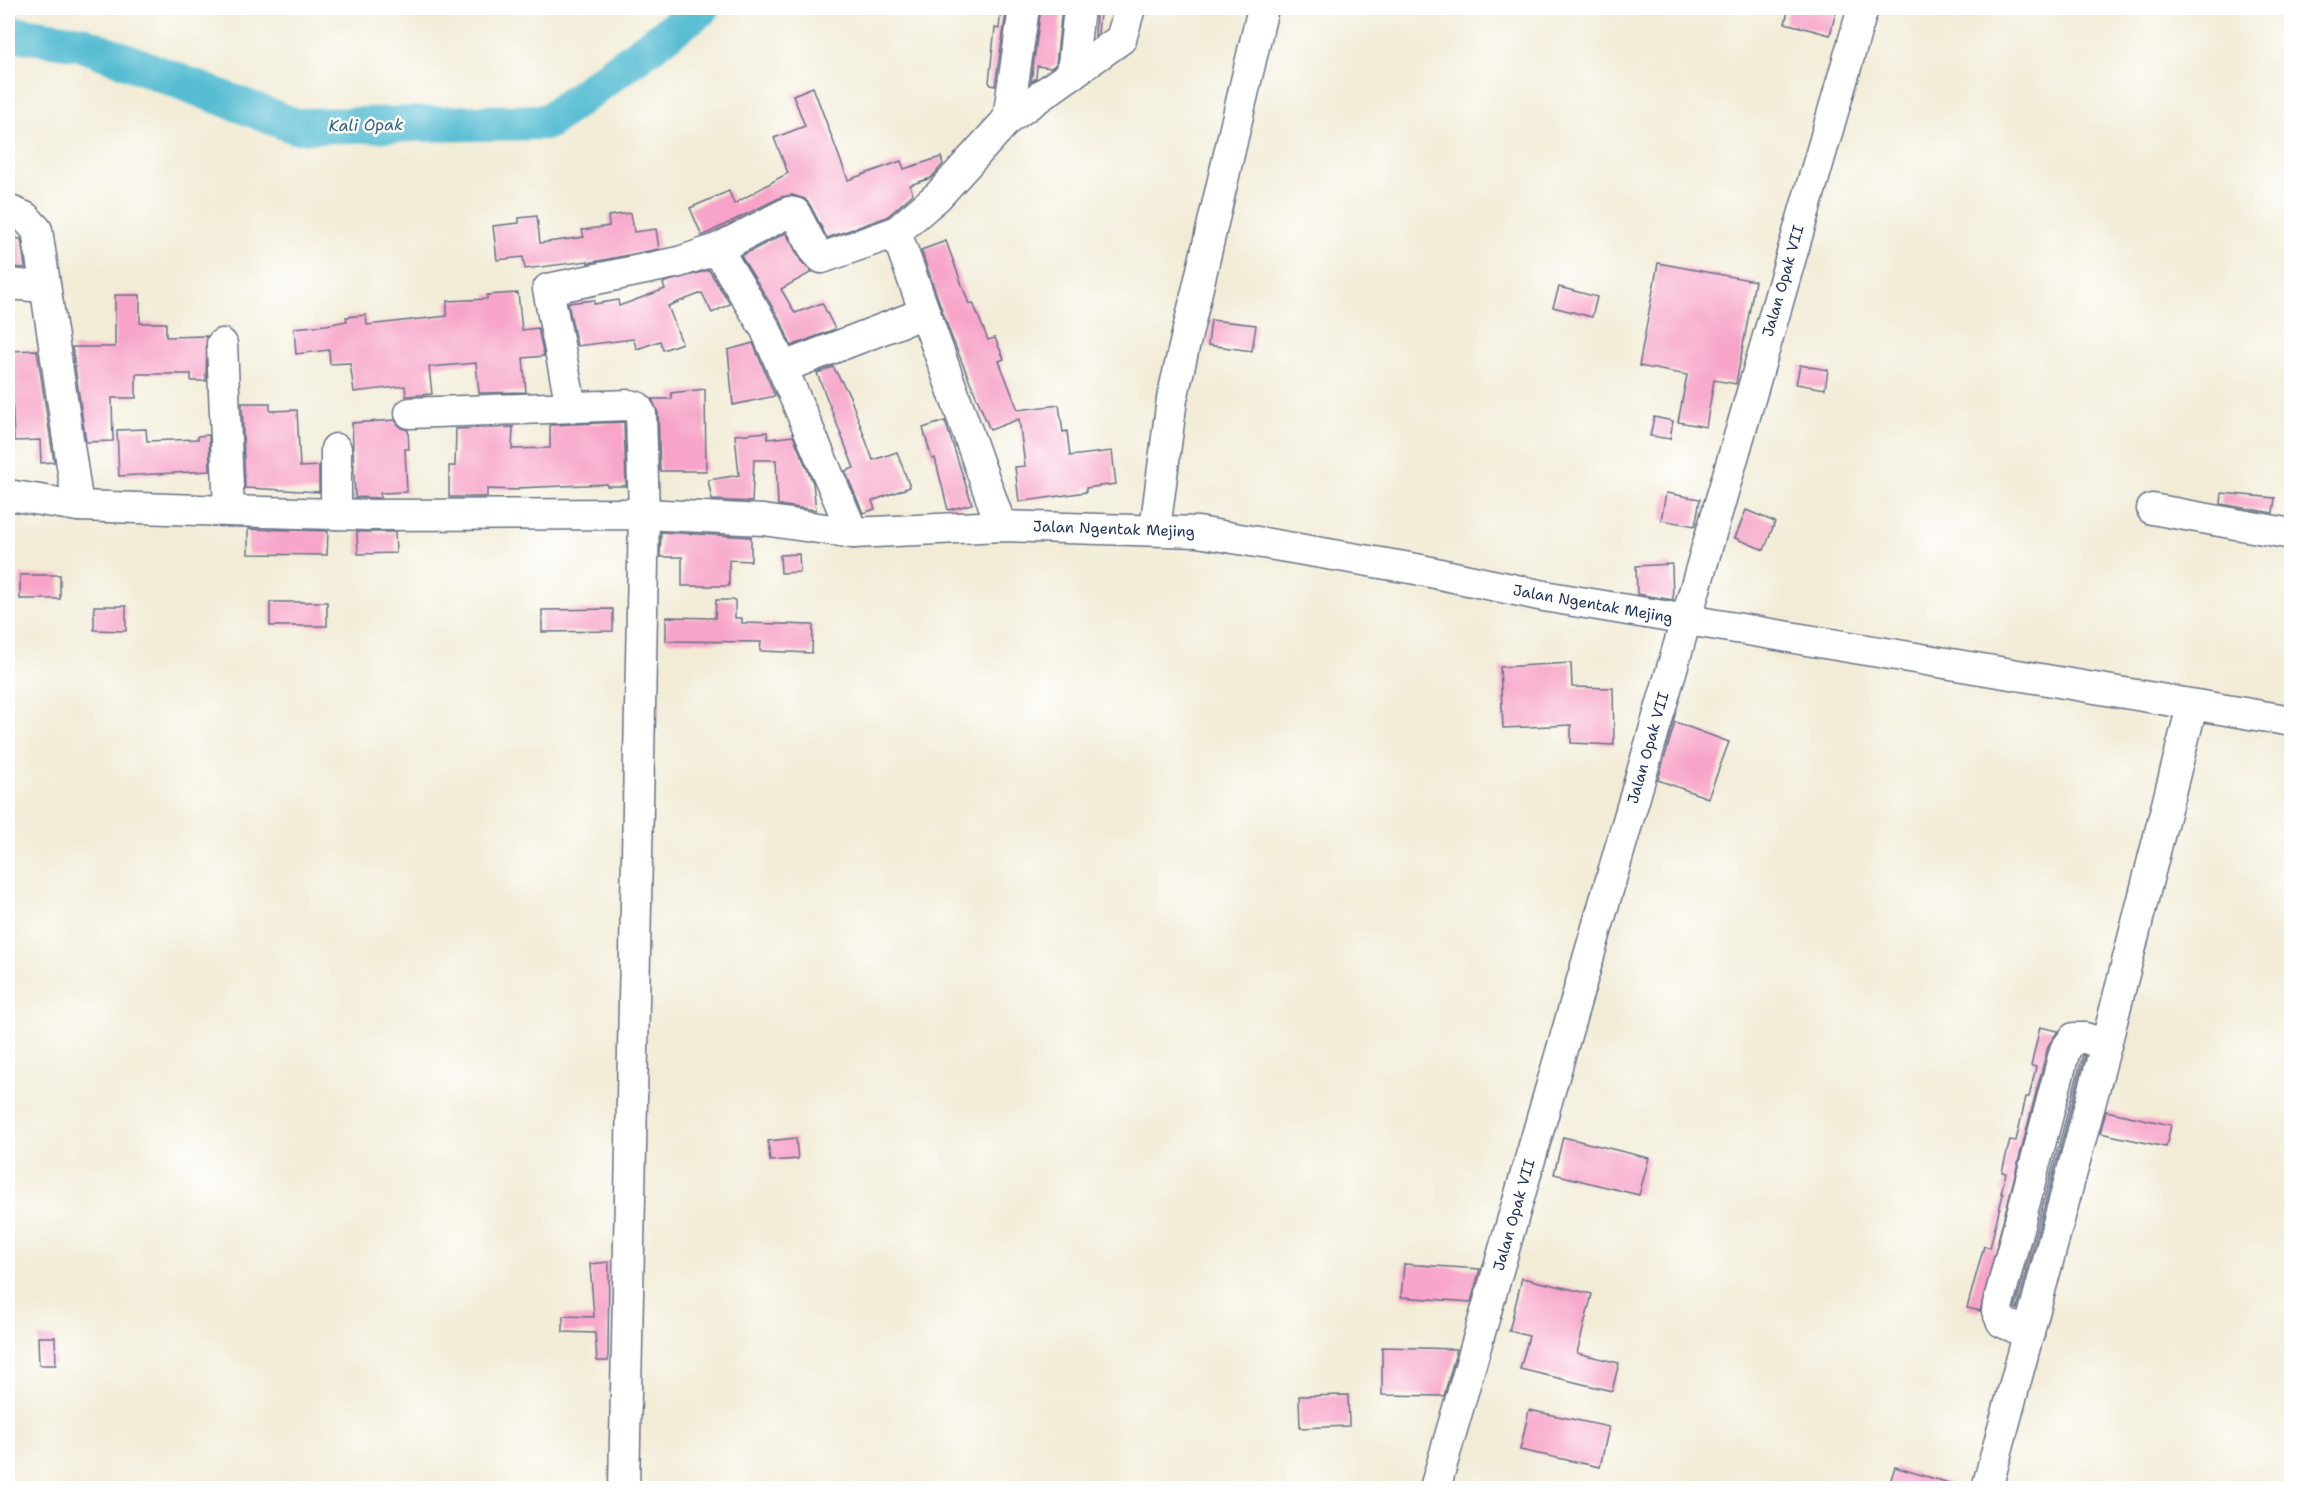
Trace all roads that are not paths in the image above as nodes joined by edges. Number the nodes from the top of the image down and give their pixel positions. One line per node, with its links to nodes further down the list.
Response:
1 (1024, 8): 7 (street)
2 (1079, 8): 6 (street)
3 (1130, 8): 6 (street)
4 (1263, 8): 26 (street)
5 (1863, 8): 29 (street, Jalan Opak VII)
6 (1072, 74): 7 (street)
7 (1008, 119): 9 (street)
8 (8, 210): 12 (street)
9 (896, 232): 10 (street); 13 (street)
10 (717, 249): 15 (street); 16 (street)
11 (8, 284): 12 (street)
12 (44, 287): 20 (street)
13 (924, 313): 15 (street); 25 (street)
14 (222, 344): 22 (street)
15 (784, 367): 27 (street)
16 (571, 406): 17 (street); 24 (street)
17 (410, 412)
18 (336, 449): 23 (street)
19 (8, 495): 20 (street, Jalan Ngentak Mejing)
20 (78, 506): 22 (street, Jalan Ngentak Mejing)
21 (2152, 509): 28 (street)
22 (229, 511): 23 (street, Jalan Ngentak Mejing)
23 (336, 514): 24 (street, Jalan Ngentak Mejing)
24 (644, 514): 27 (street, Jalan Ngentak Mejing); 32 (street)
25 (1001, 526): 26 (street, Jalan Ngentak Mejing); 27 (street, Jalan Ngentak Mejing)
26 (1155, 529): 29 (street, Jalan Ngentak Mejing)
27 (853, 533)
28 (2292, 534)
29 (1685, 621): 30 (street, Jalan Ngentak Mejing); 33 (street, Jalan Opak VII)
30 (2192, 706): 31 (street, Jalan Ngentak Mejing); 34 (street)
31 (2292, 721)
32 (624, 1488)
33 (1435, 1488)
34 (1987, 1488)

